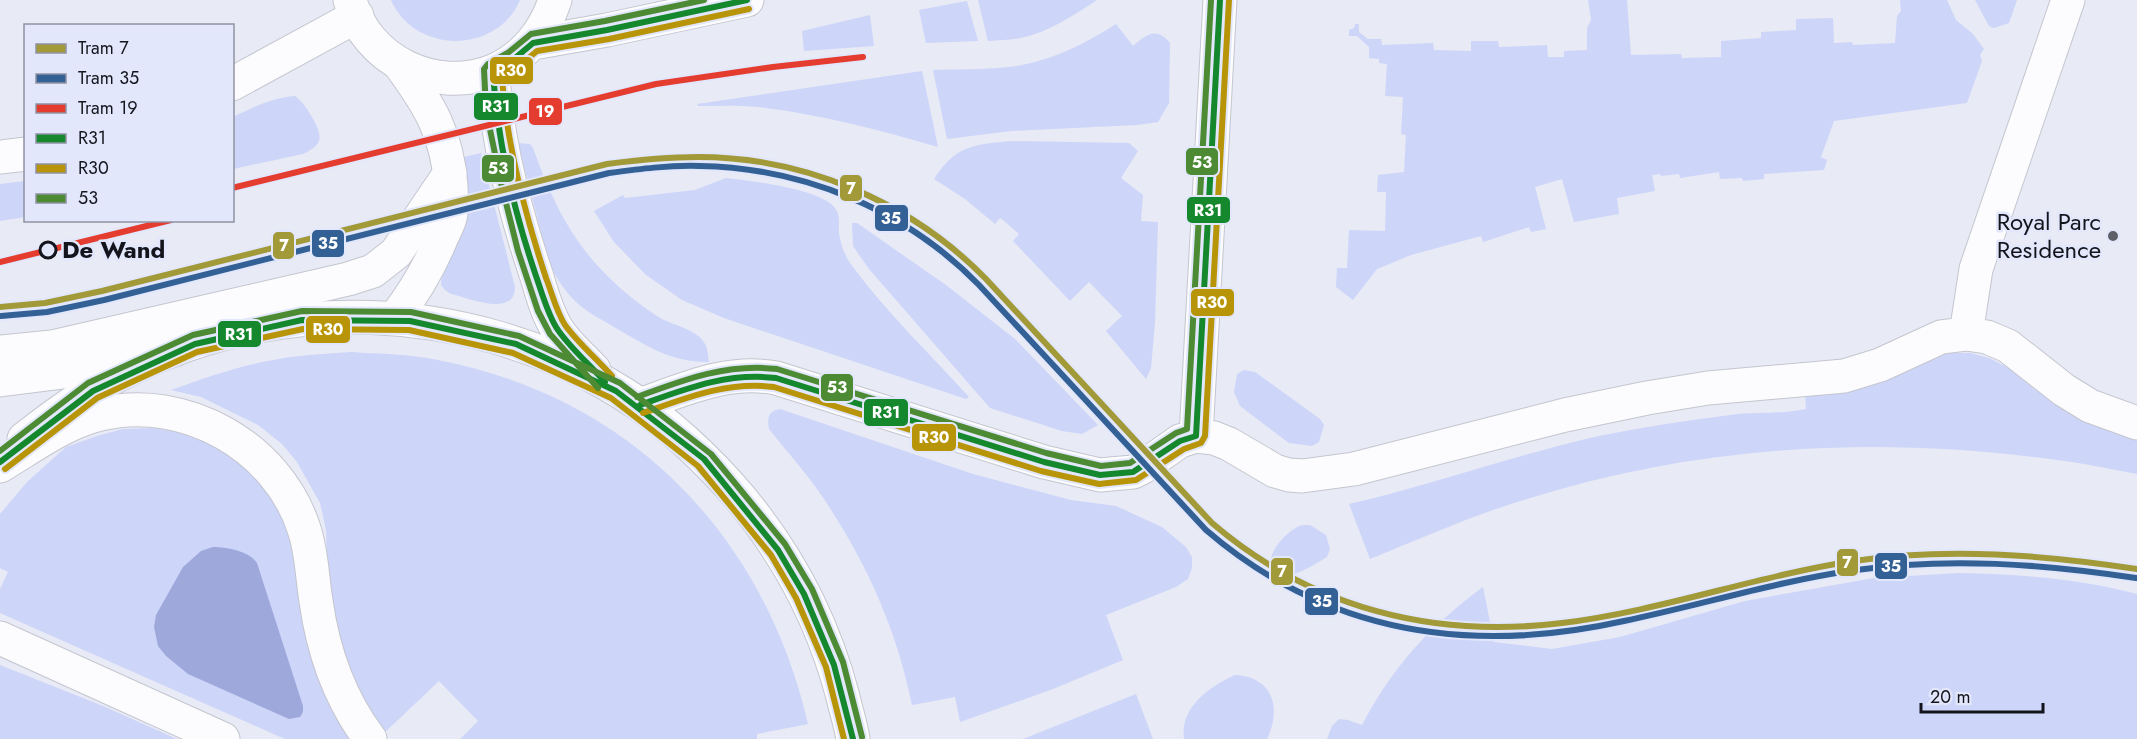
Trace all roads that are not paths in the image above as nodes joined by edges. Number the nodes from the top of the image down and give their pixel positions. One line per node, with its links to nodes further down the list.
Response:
1 (555, 0): 6 (main road)
2 (747, 0): 6 (main road)
3 (1221, 0): 21 (main road)
4 (2068, 0): 14 (main road)
5 (353, 8): 7 (main road); 9 (main road)
6 (533, 43): 8 (main road)
7 (400, 65): 8 (main road); 12 (main road)
8 (493, 71): 18 (main road)
9 (234, 83)
10 (24, 154): 11 (main road)
11 (0, 156)
12 (450, 173): 13 (main road); 16 (main road)
13 (395, 318): 15 (main road); 18 (main road)
14 (1966, 334): 20 (main road); 21 (main road)
15 (174, 350): 17 (main road); 22 (main road)
16 (0, 352)
17 (0, 380)
18 (607, 384): 19 (main road)
19 (640, 405): 21 (main road); 26 (main road)
20 (2137, 423)
21 (1196, 436)
22 (0, 464): 25 (main road)
23 (0, 638): 24 (main road)
24 (223, 739)
25 (370, 739)
26 (853, 739)

